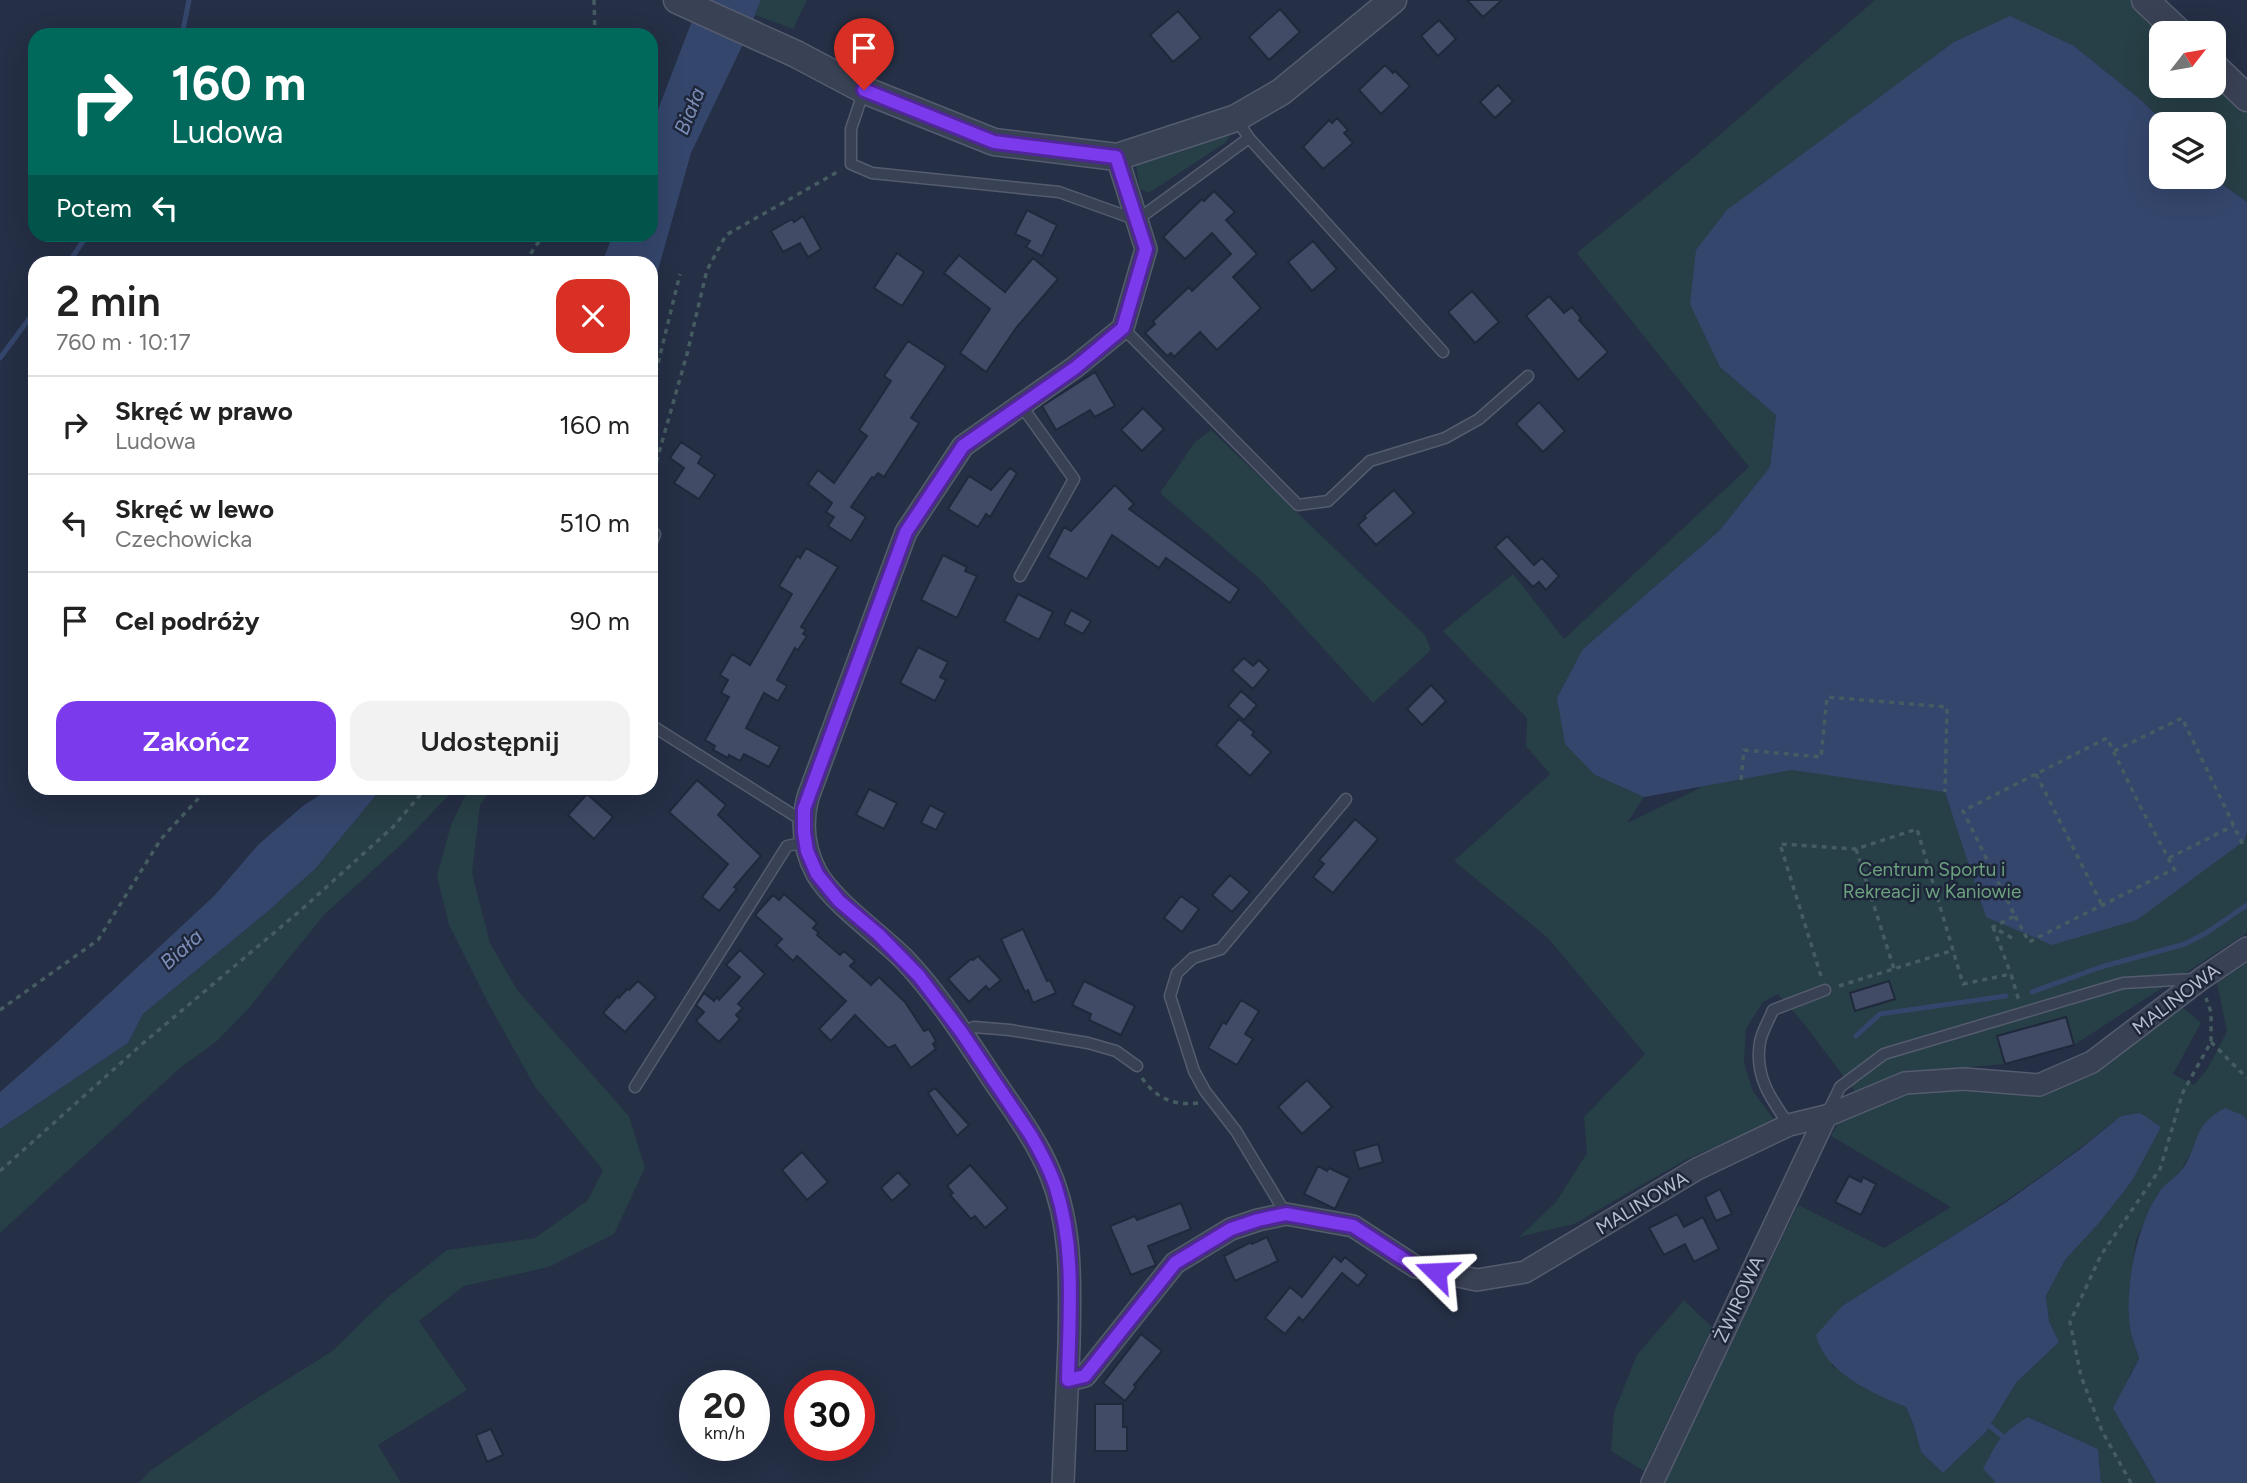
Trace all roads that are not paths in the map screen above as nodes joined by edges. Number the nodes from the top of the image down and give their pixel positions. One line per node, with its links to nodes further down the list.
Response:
1 (677, 0): 6 (street)
2 (1392, 0): 8 (street)
3 (2146, 0): 4 (street)
4 (2168, 21)
5 (2226, 78): 7 (street)
6 (864, 90): 9 (street); 10 (lane)
7 (2247, 98)
8 (1243, 128): 9 (street); 10 (lane); 12 (lane)
9 (1116, 157): 10 (street)
10 (1137, 220): 11 (street)
11 (1123, 328): 13 (lane); 14 (street)
12 (1443, 352)
13 (1528, 376)
14 (1021, 405): 15 (lane); 18 (street)
15 (1020, 576)
16 (658, 730): 18 (lane)
17 (1346, 799): 27 (lane)
18 (804, 831): 22 (street); 24 (lane)
19 (2247, 948): 20 (street, MALINOWA)
20 (2201, 979): 25 (lane); 25 (street, MALINOWA)
21 (1825, 990): 26 (lane)
22 (962, 1033): 23 (lane); 28 (street)
23 (1137, 1066)
24 (635, 1087)
25 (1826, 1116): 26 (street, MALINOWA); 30 (street, ŻWIROWA)
26 (1789, 1125): 27 (street, MALINOWA)
27 (1286, 1214): 28 (street, MALINOWA)
28 (1068, 1380): 29 (street)
29 (1063, 1483)
30 (1652, 1483)

